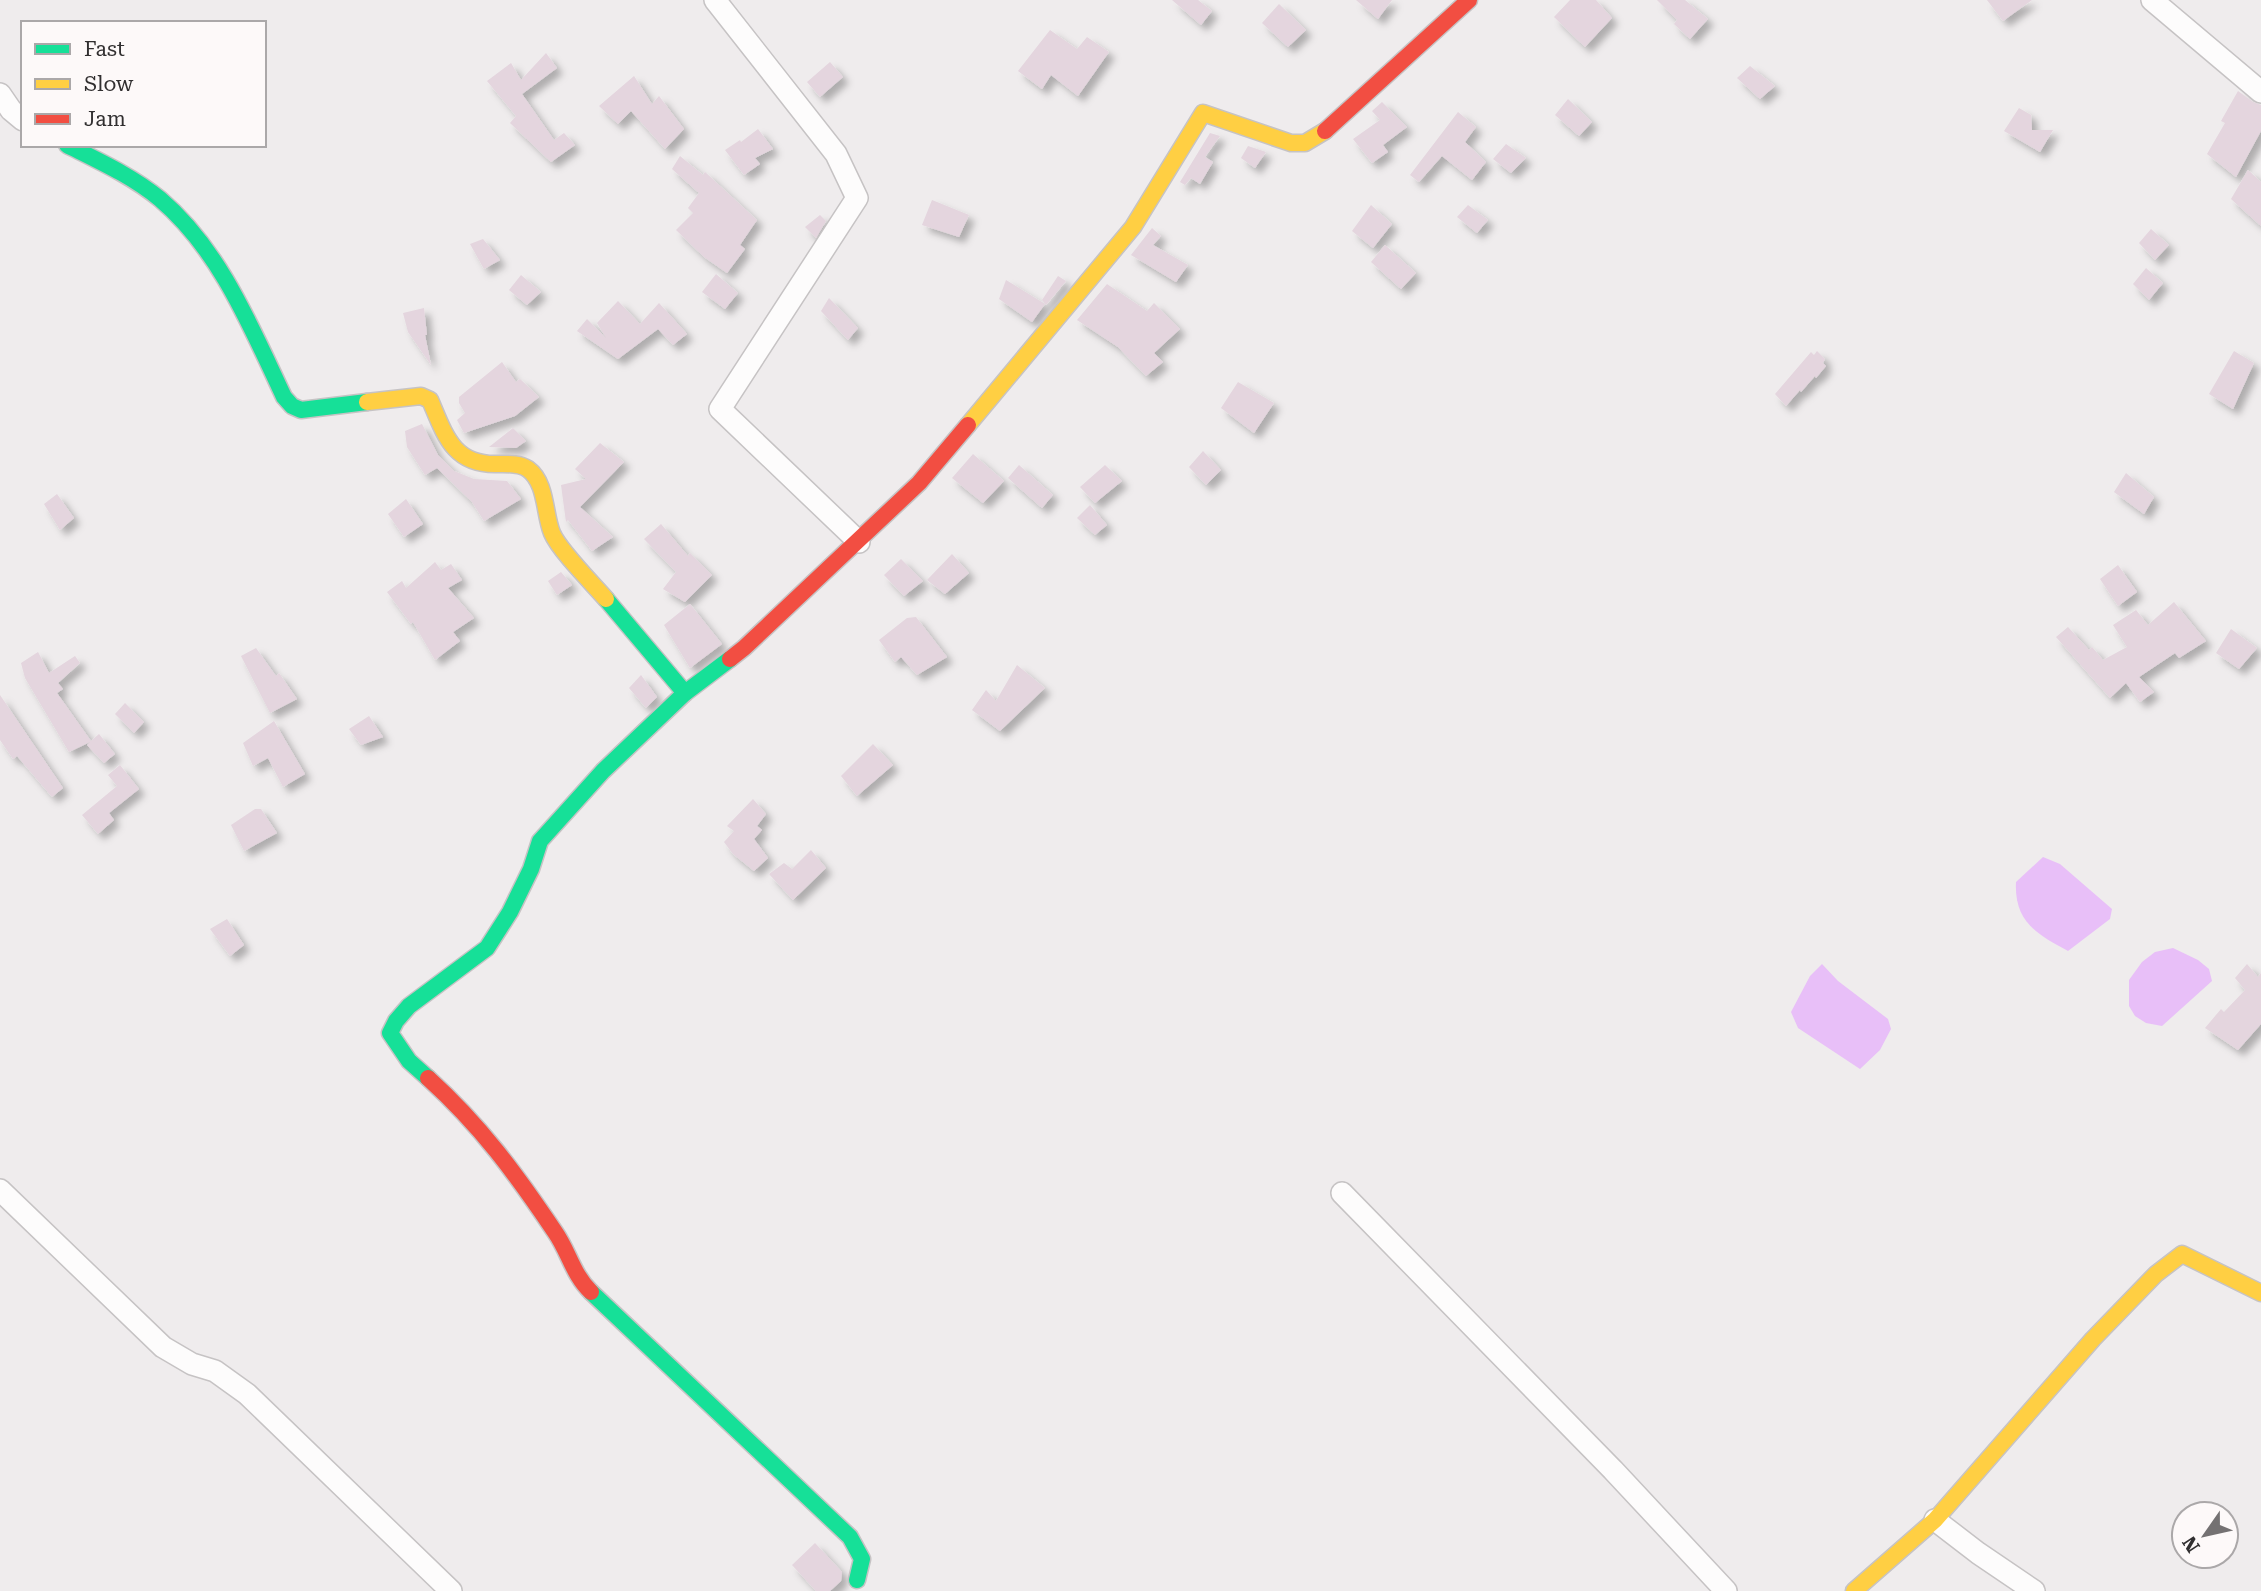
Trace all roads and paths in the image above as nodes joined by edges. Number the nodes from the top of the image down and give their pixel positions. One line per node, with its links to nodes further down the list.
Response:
1 (715, 0): 8 (street)
2 (1469, 0): 8 (street)
3 (2152, 0): 4 (street)
4 (2261, 92)
5 (0, 94): 6 (street)
6 (21, 118)
7 (72, 147): 9 (street)
8 (859, 542): 9 (street)
9 (685, 693): 14 (street)
10 (0, 1189): 15 (street)
11 (1342, 1193): 17 (street)
12 (2261, 1293): 13 (street)
13 (1935, 1520): 18 (street); 19 (street)
14 (851, 1586): 16 (street)
15 (451, 1591)
16 (870, 1591)
17 (1726, 1591)
18 (1854, 1591)
19 (2034, 1591)

